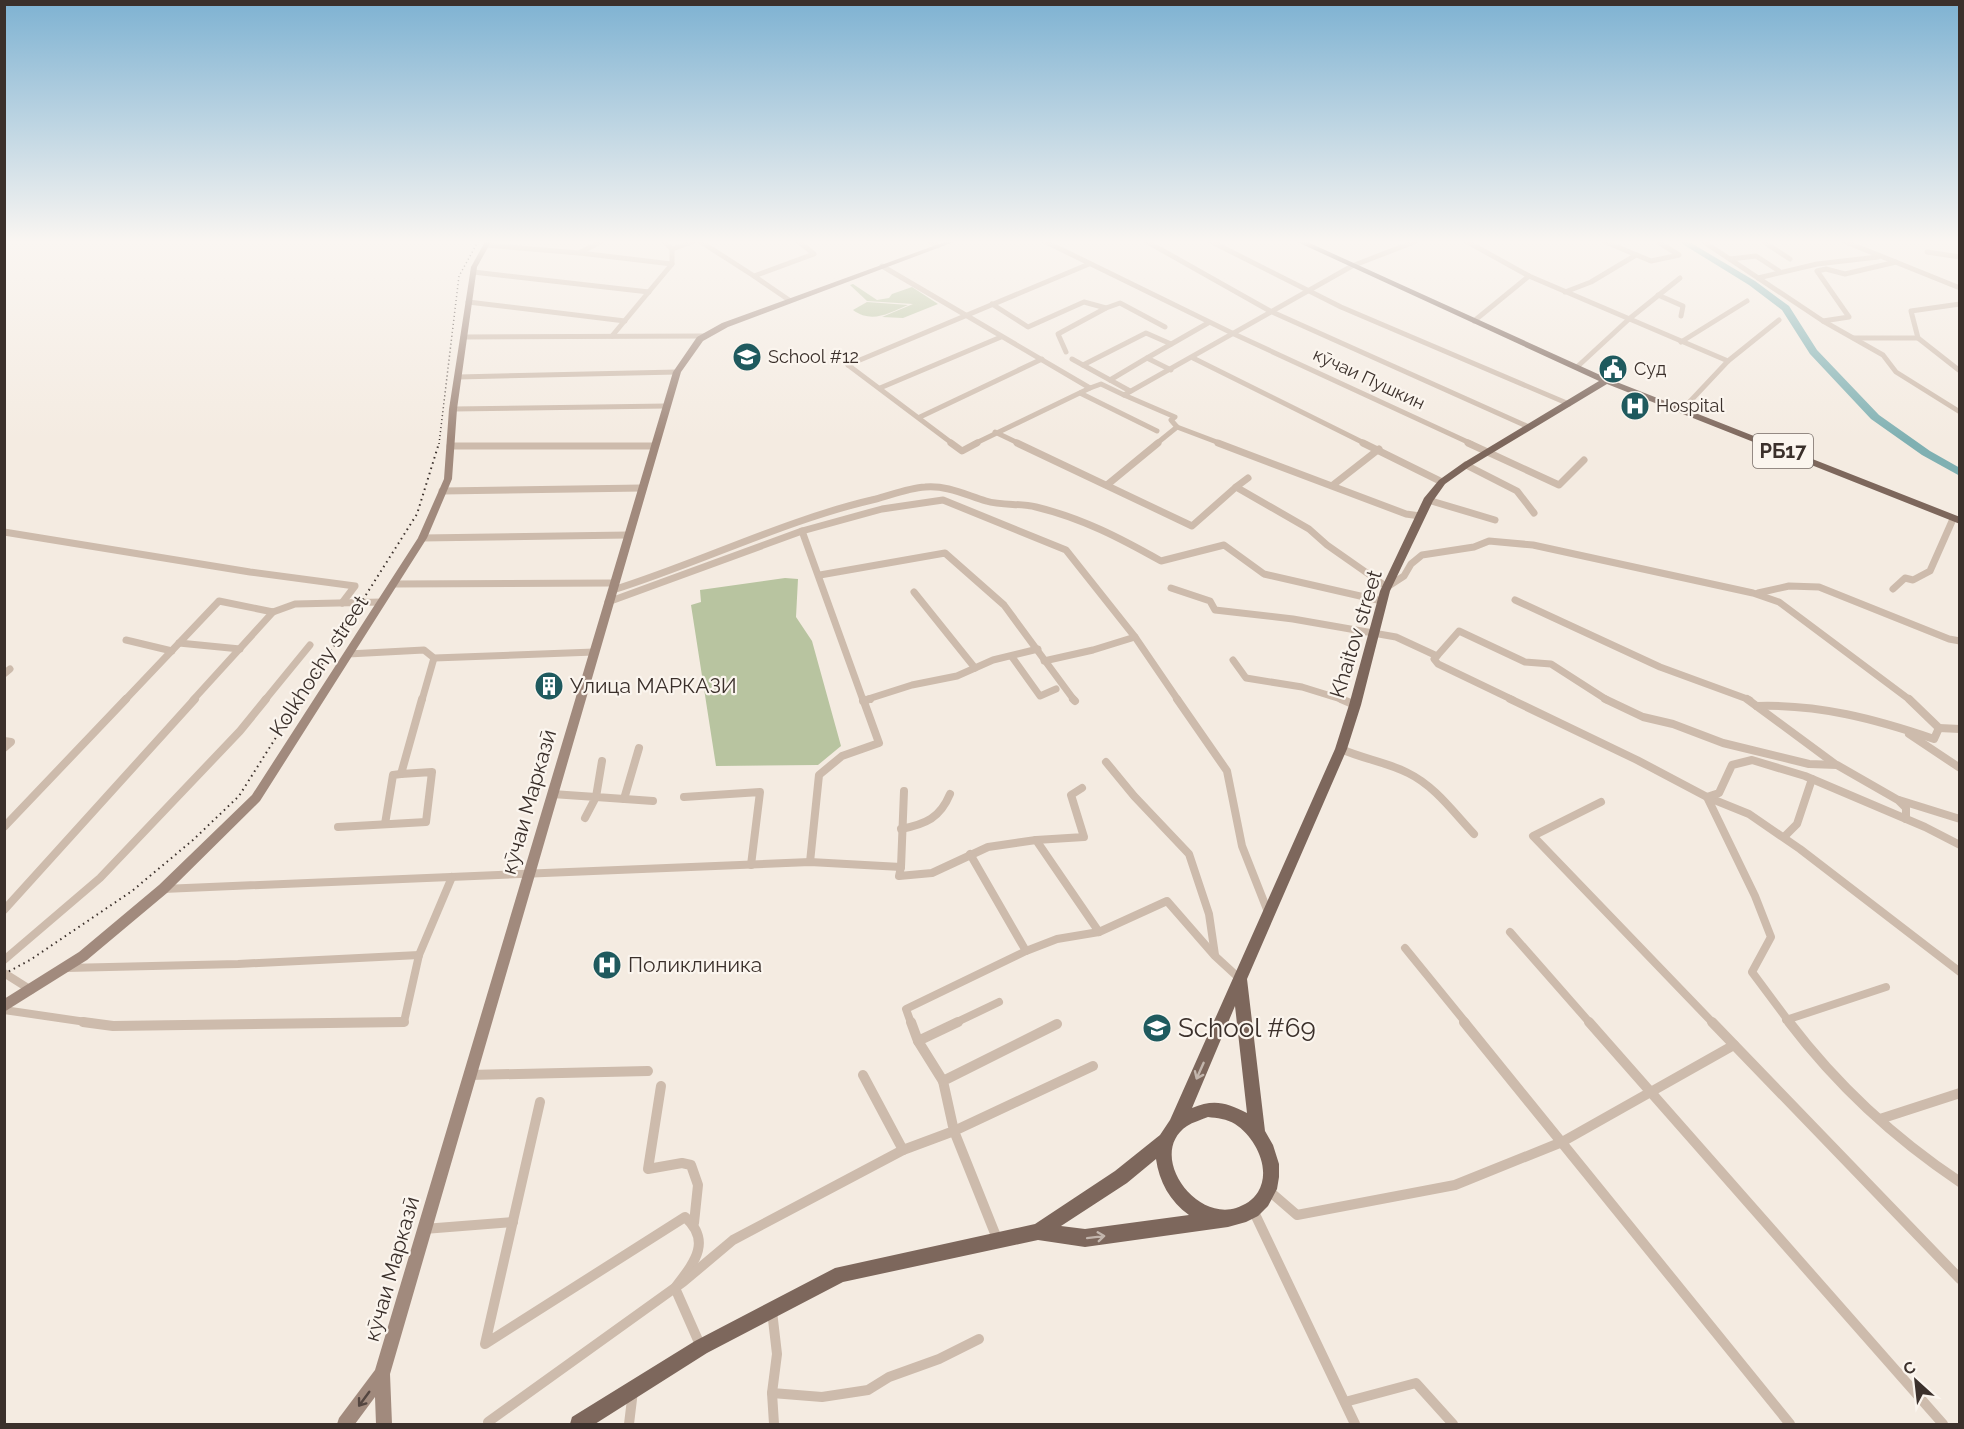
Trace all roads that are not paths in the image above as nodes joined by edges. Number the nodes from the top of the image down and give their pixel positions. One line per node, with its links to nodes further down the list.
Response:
1 (467, 307): 39 (main road, Kolkhochy street)
2 (507, 307): 31 (street)
3 (637, 307): 31 (street)
4 (772, 307): 38 (main road, кӯчаи Марказӣ)
5 (949, 307): 27 (street)
6 (985, 307): 27 (street)
7 (996, 307): 8 (street)
8 (1074, 307)
9 (1099, 307): 25 (street)
10 (1111, 307): 25 (street)
11 (1127, 307): 35 (street)
12 (1175, 307): 34 (street, кӯчаи Пушкин)
13 (1264, 307): 26 (street)
14 (1276, 307): 26 (street)
15 (1338, 307): 63 (street)
16 (1442, 307): 32 (main road, РБ17)
17 (1491, 307): 32 (street)
18 (1600, 307): 29 (street)
19 (1645, 307): 29 (street)
20 (1683, 307): 28 (street)
21 (1738, 307): 43 (street)
22 (1801, 307): 33 (street)
23 (1843, 307): 33 (street)
24 (1941, 307): 42 (street)
25 (1106, 309): 45 (street)
26 (1270, 310): 36 (street); 69 (street)
27 (963, 315): 40 (street); 59 (street)
28 (1681, 316)
29 (1629, 319): 43 (street); 52 (street)
30 (1779, 320): 50 (street)
31 (625, 321): 37 (street)
32 (1474, 321): 52 (main road, РБ17)
33 (1823, 321): 41 (street)
34 (1208, 323): 36 (street, кӯчаи Пушкин); 44 (street)
35 (1165, 327)
36 (1234, 334): 47 (street); 76 (street, кӯчаи Пушкин)
37 (612, 336): 38 (street); 39 (street)
38 (706, 336): 54 (main road, кӯчаи Марказӣ)
39 (463, 337): 56 (main road, Kolkhochy street)
40 (1001, 337): 48 (street); 59 (street)
41 (1852, 338): 42 (street); 67 (street)
42 (1918, 338): 55 (street)
43 (1681, 342): 50 (street)
44 (1171, 344): 46 (street); 51 (street)
45 (1066, 352)
46 (1147, 358): 53 (street); 57 (street)
47 (1193, 358): 53 (street); 75 (street)
48 (1042, 359): 60 (street); 68 (street)
49 (1072, 359): 51 (street)
50 (1728, 362): 66 (street)
51 (1083, 365): 57 (street)
52 (1577, 367): 58 (main road, РБ17)
53 (1171, 370): 62 (street)
54 (676, 372): 56 (street); 64 (main road, кӯчаи Марказӣ)
55 (1959, 372)
56 (458, 377): 65 (main road, Kolkhochy street)
57 (1110, 380): 62 (street)
58 (1606, 381): 63 (main road, Khaitov street); 66 (main road, РБ17)
59 (880, 388): 68 (street)
60 (1090, 388): 61 (street); 62 (street)
61 (1080, 393): 71 (street); 72 (street)
62 (1127, 393): 70 (street)
63 (1569, 404): 69 (main road, Khaitov street)
64 (666, 406): 65 (street); 74 (main road, кӯчаи Марказӣ)
65 (453, 409): 73 (main road, Kolkhochy street)
66 (1681, 411): 90 (main road, РБ17)
67 (1959, 412)
68 (920, 417): 72 (street)
69 (1529, 427): 76 (main road, Khaitov street)
70 (1177, 428): 81 (street); 82 (street)
71 (1157, 431)
72 (994, 432): 81 (street)
73 (450, 446): 74 (street); 85 (main road, Kolkhochy street)
74 (654, 446): 84 (main road, кӯчаи Марказӣ)
75 (1378, 449): 80 (street); 82 (street)
76 (1490, 451): 77 (street, кӯчаи Пушкин); 78 (main road, Khaitov street)
77 (1584, 460)
78 (1466, 465): 80 (main road, Khaitov street); 87 (street)
79 (1248, 478): 83 (street)
80 (1442, 482): 86 (main road, Khaitov street)
81 (1107, 485): 83 (street)
82 (1333, 485): 88 (street)
83 (1236, 487): 98 (street)
84 (642, 488): 85 (street); 93 (main road, кӯчаи Марказӣ)
85 (442, 491): 94 (main road, Kolkhochy street)
86 (1428, 500): 88 (main road, Khaitov street); 89 (street)
87 (1534, 513)
88 (1420, 516): 98 (main road, Khaitov street)
89 (1494, 520)
90 (1956, 520): 100 (street)
91 (802, 531): 95 (street); 106 (street); 110 (street)
92 (4, 532): 107 (street)
93 (628, 535): 94 (street); 97 (main road, кӯчаи Марказӣ)
94 (422, 538): 96 (main road, Kolkhochy street)
95 (820, 575): 116 (street); 127 (street)
96 (393, 584): 97 (street); 105 (main road, Kolkhochy street)
97 (613, 586): 104 (street); 106 (main road, кӯчаи Марказӣ)
98 (1387, 587): 102 (street); 104 (main road, Khaitov street)
99 (1172, 588): 109 (street)
100 (1893, 589)
101 (914, 592): 125 (street)
102 (1753, 593): 112 (street); 131 (street)
103 (1515, 600): 130 (street)
104 (1382, 601): 109 (main road, Khaitov street)
105 (381, 602): 107 (street); 119 (main road, Kolkhochy street)
106 (608, 602): 118 (main road, кӯчаи Марказӣ)
107 (342, 603): 108 (street)
108 (273, 612): 113 (street); 115 (street)
109 (1375, 633): 120 (street); 129 (main road, Khaitov street)
110 (1135, 637): 124 (street); 174 (street)
111 (126, 640): 117 (street)
112 (1959, 641)
113 (180, 643): 115 (street); 117 (street)
114 (310, 645): 181 (street)
115 (240, 649): 173 (street)
116 (1038, 649): 122 (street); 124 (street)
117 (172, 651): 159 (street)
118 (594, 652): 121 (street); 146 (main road, кӯчаи Марказӣ)
119 (348, 654): 121 (street); 172 (main road, Kolkhochy street)
120 (1437, 656): 140 (street); 150 (street)
121 (434, 657): 142 (street)
122 (1012, 657): 125 (street); 126 (street)
123 (1233, 660): 129 (street)
124 (1044, 661): 128 (street)
125 (975, 668): 127 (street)
126 (1056, 689)
127 (863, 701): 167 (street)
128 (1075, 701)
129 (1356, 705): 137 (main road, Khaitov street)
130 (1758, 706): 132 (street); 140 (street)
131 (1939, 728): 132 (street); 133 (street)
132 (1904, 729): 141 (street)
133 (1959, 729)
134 (4, 741): 135 (street)
135 (4, 748)
136 (639, 748): 151 (street)
137 (1341, 749): 162 (street); 174 (main road, Khaitov street)
138 (602, 761): 149 (street)
139 (1107, 762): 180 (street)
140 (1837, 765): 152 (street)
141 (1959, 768)
142 (401, 774): 158 (street); 158 (street)
143 (1812, 779): 150 (street); 156 (street); 163 (street)
144 (1082, 788): 164 (street)
145 (904, 791): 161 (street)
146 (552, 794): 149 (street); 170 (main road, кӯчаи Марказӣ)
147 (950, 794): 161 (street)
148 (684, 796): 168 (street)
149 (596, 797): 151 (street); 155 (street)
150 (1707, 797): 163 (street); 190 (street)
151 (624, 799): 153 (street)
152 (1898, 800): 156 (street); 157 (street)
153 (653, 801)
154 (1601, 802): 193 (street)
155 (585, 818)
156 (1906, 819): 165 (street)
157 (1959, 819)
158 (385, 824): 160 (street)
159 (4, 827)
160 (338, 827)
161 (901, 829): 169 (street)
162 (1474, 834)
163 (1784, 837): 183 (street)
164 (1036, 840): 166 (street); 175 (street)
165 (1959, 845)
166 (970, 854): 169 (street); 178 (street)
167 (810, 862): 168 (street); 169 (street)
168 (751, 865): 170 (street)
169 (901, 867)
170 (528, 873): 171 (street); 196 (main road, кӯчаи Марказӣ)
171 (452, 877): 172 (street); 179 (street)
172 (163, 890): 182 (main road, Kolkhochy street)
173 (4, 910)
174 (1268, 912): 185 (main road, Khaitov street)
175 (1099, 932): 178 (street); 180 (street)
176 (1510, 932): 200 (street)
177 (1405, 948): 208 (street)
178 (1026, 951): 192 (street)
179 (420, 955): 182 (street); 189 (street)
180 (1215, 956): 185 (street)
181 (4, 960)
182 (65, 968): 187 (main road, Kolkhochy street)
183 (1959, 972)
184 (4, 973): 187 (street)
185 (1240, 979): 204 (main road, Khaitov street, one-way to 204); 206 (main road)
186 (1886, 987): 190 (street)
187 (31, 990): 189 (main road, Kolkhochy street)
188 (999, 1002): 192 (street)
189 (4, 1008)
190 (1786, 1020): 203 (street)
191 (1057, 1024): 198 (street)
192 (918, 1041): 198 (street)
193 (1734, 1045): 200 (street); 218 (street)
194 (1093, 1066): 205 (street)
195 (648, 1071): 196 (street)
196 (470, 1075): 215 (main road, кӯчаи Марказӣ)
197 (863, 1075): 209 (street)
198 (943, 1081): 205 (street)
199 (661, 1086): 214 (street)
200 (1650, 1092): 208 (street); 236 (street)
201 (1959, 1093): 203 (street)
202 (540, 1102): 213 (street)
203 (1880, 1119): 210 (street)
204 (1178, 1121): 206 (main road); 207 (main road, Khaitov street)
205 (954, 1131): 209 (street); 217 (street)
206 (1257, 1132): 211 (main road)
207 (1166, 1140): 212 (main road); 216 (main road)
208 (1562, 1142): 211 (street); 235 (street)
209 (903, 1150): 219 (street)
210 (1959, 1182)
211 (1268, 1190): 212 (main road)
212 (1246, 1213): 216 (main road, one-way to 212); 226 (street)
213 (513, 1222): 214 (street); 215 (street)
214 (694, 1223): 219 (street)
215 (424, 1229): 223 (main road, кӯчаи Марказӣ)
216 (1038, 1232): 217 (main road)
217 (998, 1241): 220 (main road)
218 (1959, 1279)
219 (675, 1288): 222 (street); 227 (street)
220 (771, 1311): 222 (main road); 225 (street)
221 (979, 1339): 225 (street)
222 (701, 1347): 224 (main road)
223 (382, 1374): 228 (main road, one-way to 228); 229 (main road)
224 (634, 1389): 230 (main road); 231 (street)
225 (772, 1393): 232 (street)
226 (1346, 1402): 233 (street); 234 (street)
227 (488, 1422)
228 (345, 1425)
229 (384, 1425)
230 (579, 1425)
231 (629, 1425)
232 (774, 1425)
233 (1355, 1425)
234 (1453, 1425)
235 (1790, 1425)
236 (1943, 1425)

